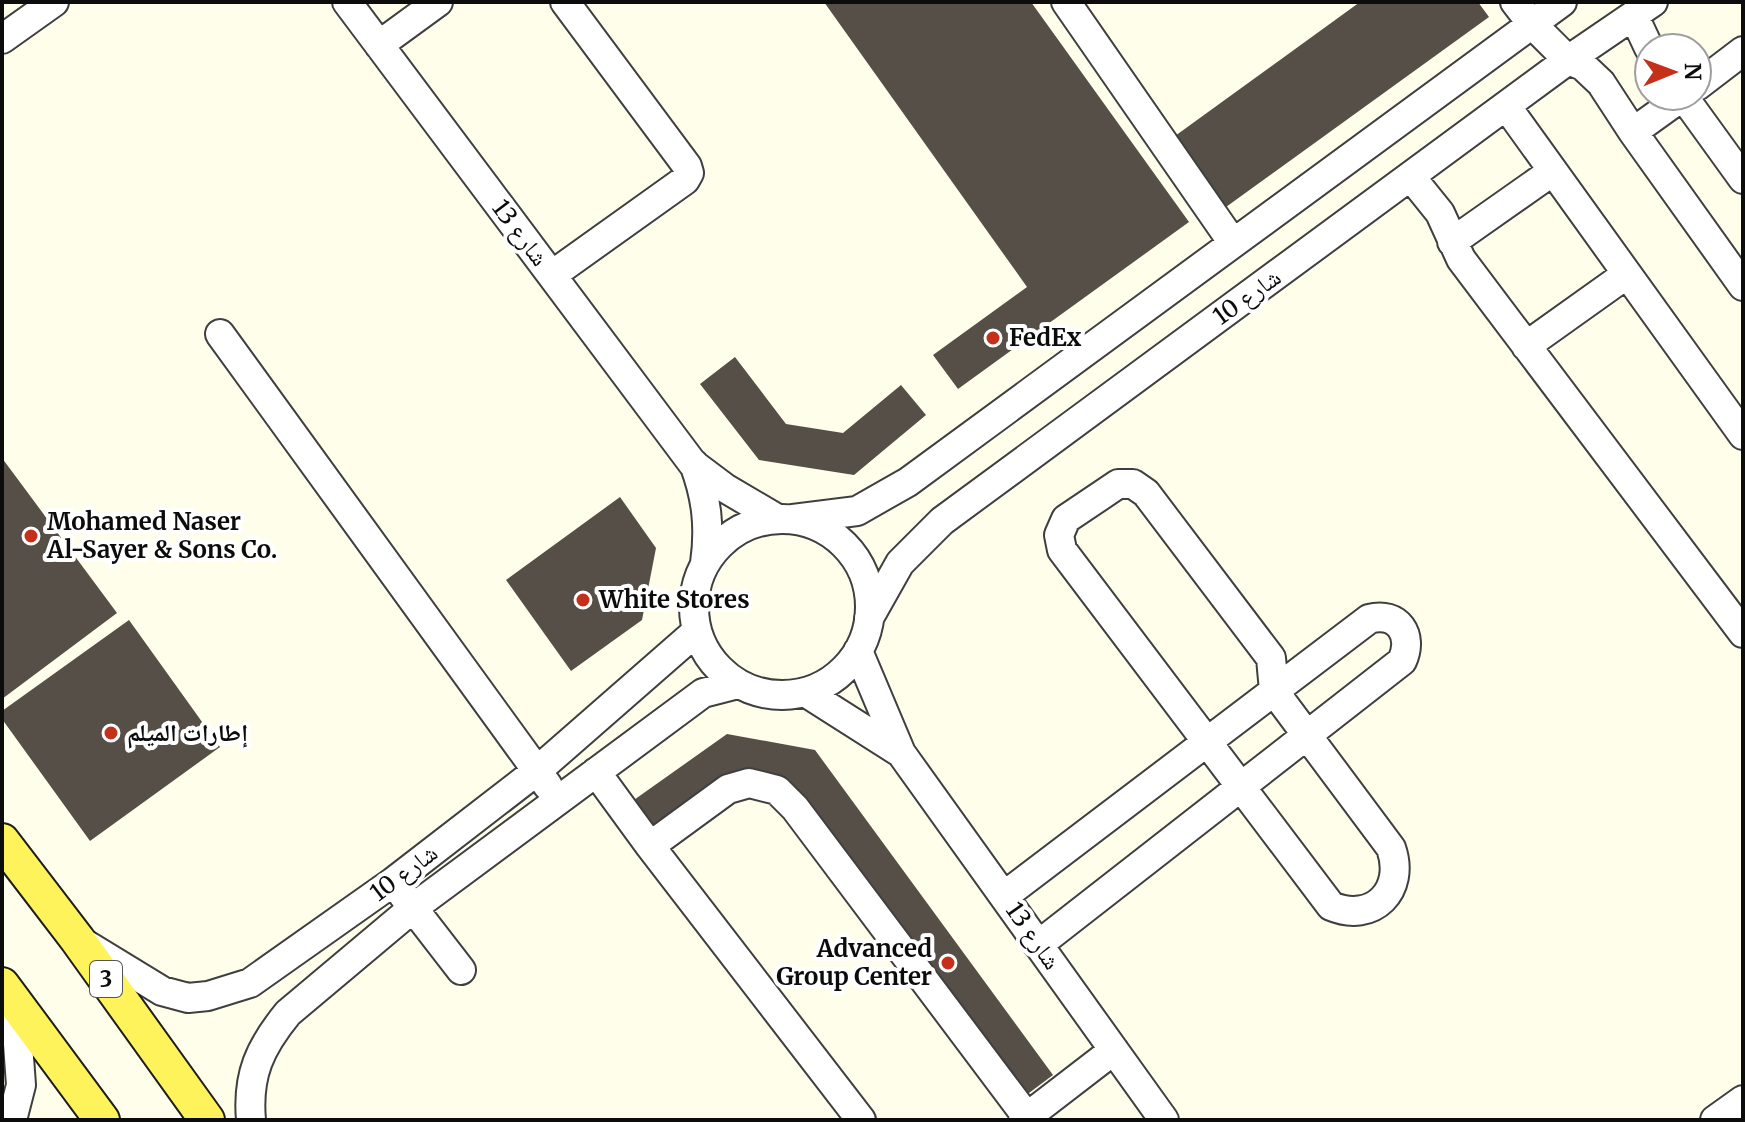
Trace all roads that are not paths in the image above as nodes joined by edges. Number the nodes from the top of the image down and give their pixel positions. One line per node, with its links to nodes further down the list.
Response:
1 (54, 2): 9 (street)
2 (347, 2): 11 (street, شارع 13)
3 (438, 2): 11 (street)
4 (565, 2): 25 (street)
5 (1066, 2): 23 (street)
6 (1562, 2): 8 (street)
7 (1643, 9): 10 (street); 13 (street, شارع 10)
8 (1524, 13): 13 (street); 23 (street)
9 (13, 22)
10 (1647, 32)
11 (379, 45): 25 (street, شارع 13)
12 (1743, 51): 14 (street)
13 (1568, 60): 15 (street, شارع 10); 18 (street)
14 (1713, 74)
15 (1507, 107): 19 (street); 20 (street, شارع 10)
16 (1661, 112): 18 (street)
17 (1695, 112): 21 (street)
18 (1633, 132): 26 (street)
19 (1553, 171): 22 (street); 24 (street)
20 (1411, 177): 22 (street); 33 (street, شارع 10)
21 (1743, 179)
22 (1452, 242): 28 (street)
23 (1233, 243): 31 (street)
24 (1627, 274): 28 (street); 29 (street)
25 (552, 275): 30 (street, شارع 13)
26 (1743, 286)
27 (220, 334): 43 (street)
28 (1526, 346): 35 (street)
29 (1743, 435)
30 (693, 464): 31 (street, شارع 13); 32 (street, شارع 13)
31 (785, 519): 32 (street); 33 (street)
32 (705, 563): 34 (street)
33 (869, 618): 36 (street)
34 (697, 631): 37 (street); 43 (street, شارع 10)
35 (1743, 633)
36 (858, 651): 39 (street); 42 (street, شارع 13)
37 (738, 684): 39 (street); 44 (street, شارع 10)
38 (1274, 691): 40 (street); 40 (street); 41 (street); 41 (street)
39 (805, 692): 42 (street, شارع 13)
40 (1307, 735): 45 (street); 45 (street)
41 (1207, 742): 45 (street); 50 (street)
42 (901, 753): 50 (street, شارع 13)
43 (538, 770): 46 (street); 49 (street, شارع 10)
44 (596, 772): 46 (street, شارع 10); 48 (street)
45 (1241, 787): 53 (street)
46 (558, 799): 51 (street, شارع 10)
47 (2, 841): 52 (main road, 3)
48 (650, 846): 58 (street); 63 (street)
49 (393, 882): 51 (street); 52 (street, شارع 10)
50 (1004, 896): 53 (street, شارع 13)
51 (413, 908): 54 (street); 62 (street, شارع 10)
52 (77, 939): 61 (main road, 3)
53 (1038, 945): 56 (street, شارع 13)
54 (461, 970)
55 (8, 994): 59 (street); 60 (main road)
56 (1114, 1050): 58 (street); 64 (street, شارع 13)
57 (1743, 1100): 65 (street)
58 (1025, 1119)
59 (12, 1120)
60 (102, 1120)
61 (207, 1120)
62 (251, 1120)
63 (861, 1120)
64 (1164, 1120)
65 (1715, 1120)

